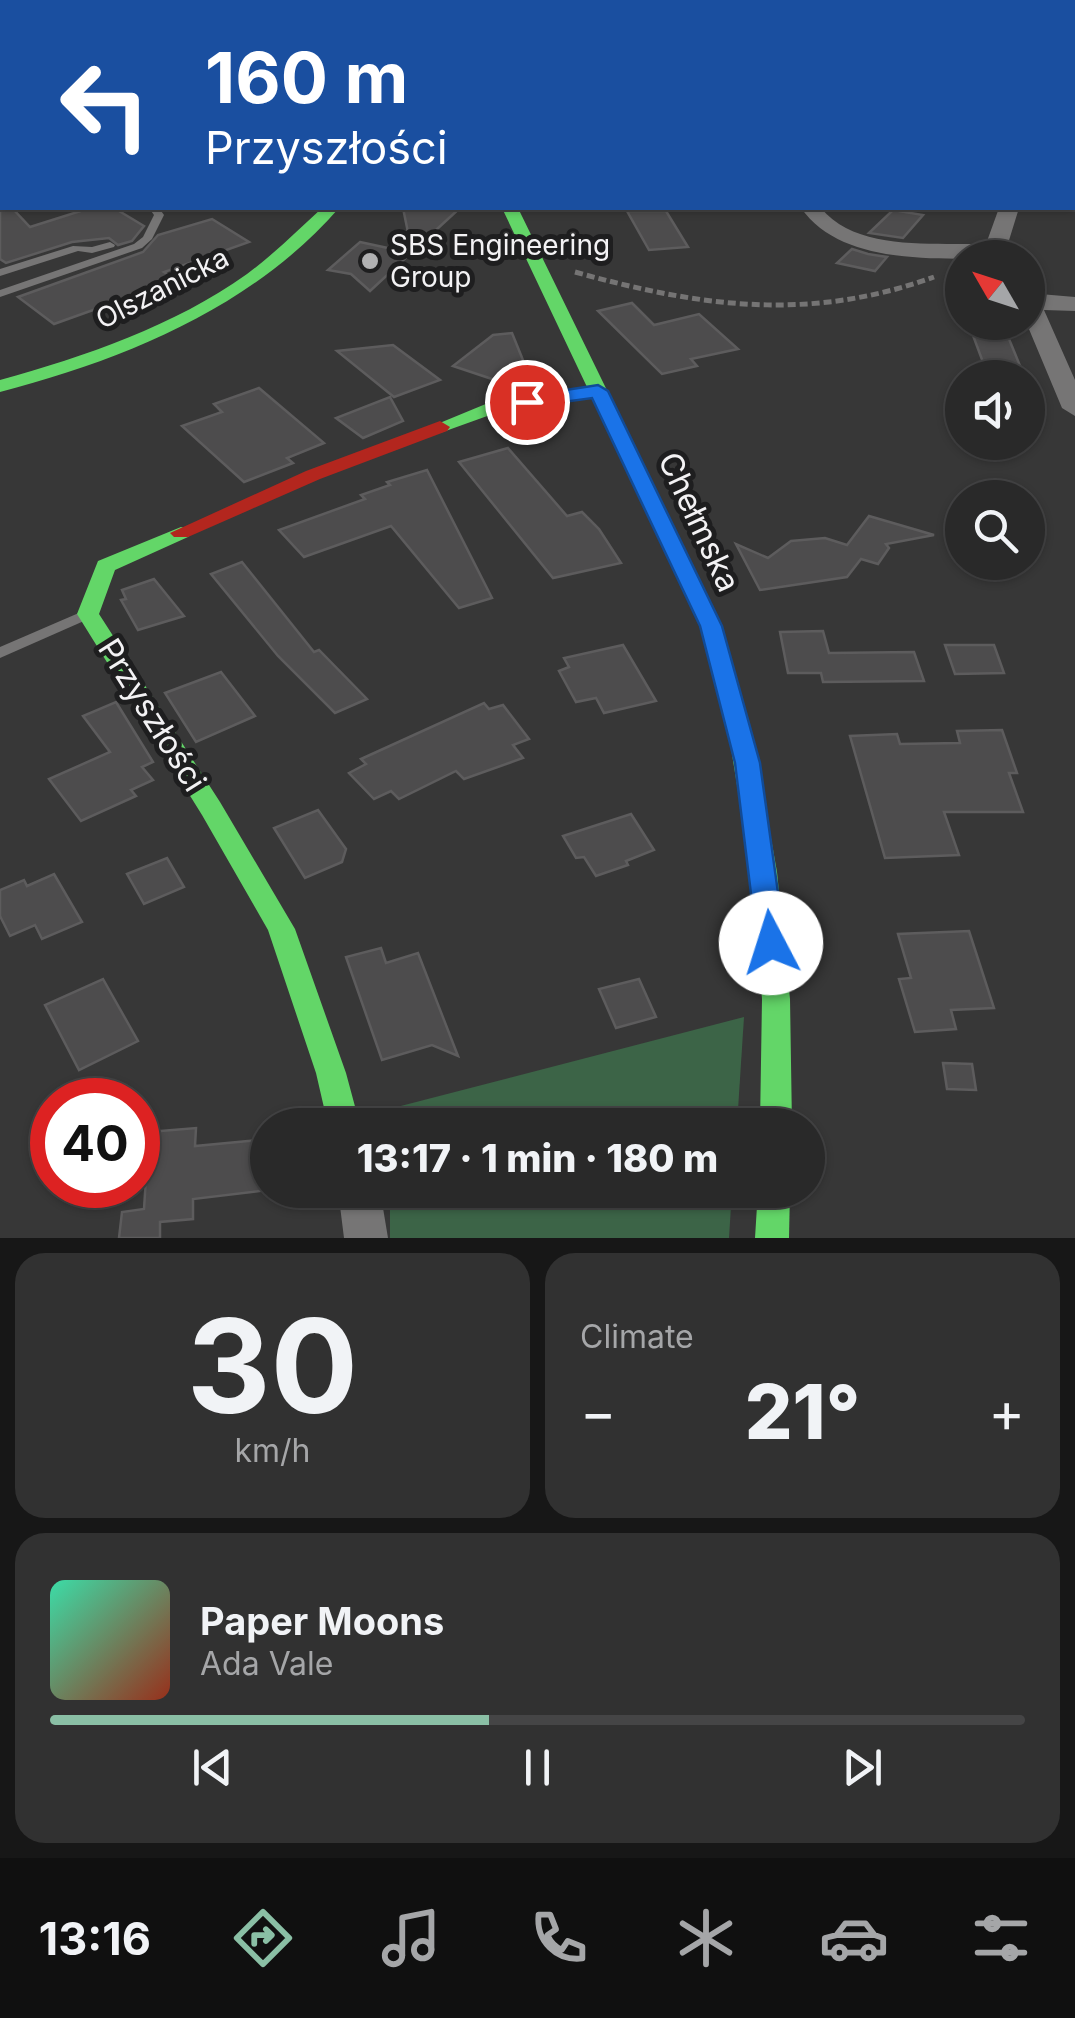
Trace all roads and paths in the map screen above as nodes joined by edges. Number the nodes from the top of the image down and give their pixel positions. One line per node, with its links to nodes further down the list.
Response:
1 (155, 210): 12 (lane)
2 (329, 210): 16 (street, Olszanicka)
3 (511, 210): 9 (street, Chełmska)
4 (812, 210): 8 (street)
5 (1008, 210): 6 (street)
6 (1001, 240)
7 (110, 245): 10 (lane)
8 (945, 251)
9 (540, 271): 11 (path); 17 (street, Chełmska)
10 (0, 273)
11 (938, 275)
12 (0, 294)
13 (1045, 302): 14 (street)
14 (1075, 304)
15 (1045, 340): 18 (street)
16 (0, 386)
17 (598, 391): 19 (street, Przyszłości); 22 (street, Chełmska)
18 (1075, 408)
19 (88, 614): 20 (lane); 21 (street, Przyszłości)
20 (0, 653)
21 (340, 1108)
22 (777, 1108)
23 (362, 1208): 25 (street)
24 (773, 1208): 26 (street)
25 (366, 1238)
26 (772, 1238)

